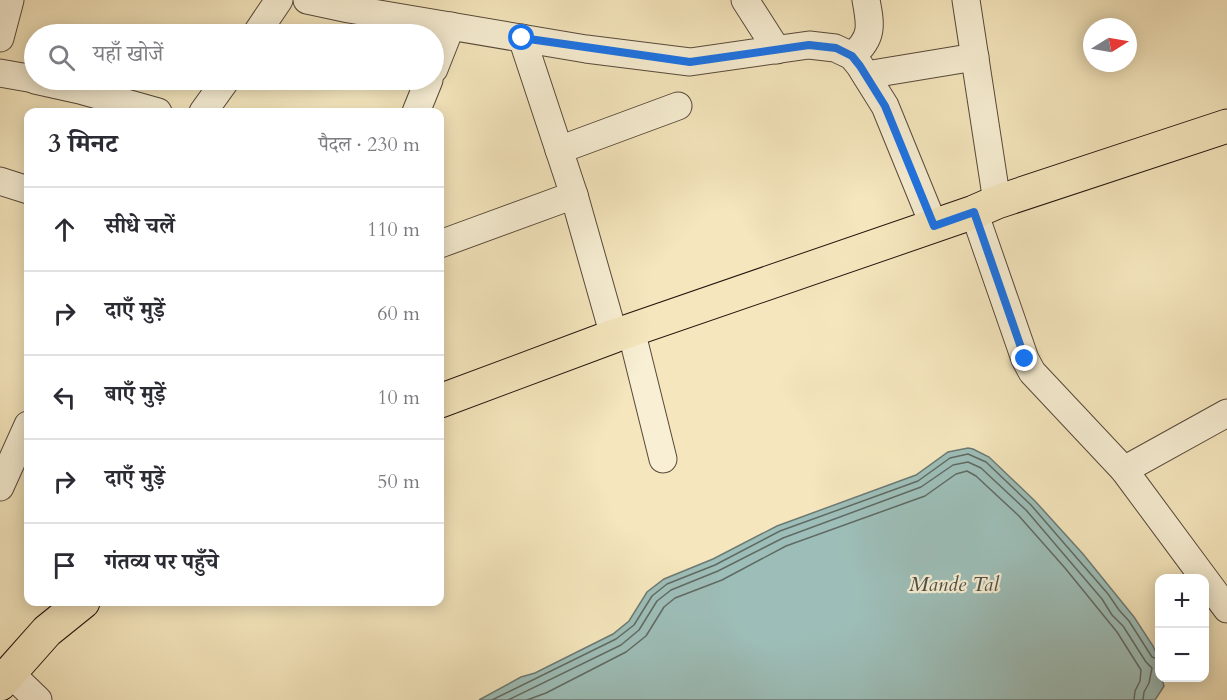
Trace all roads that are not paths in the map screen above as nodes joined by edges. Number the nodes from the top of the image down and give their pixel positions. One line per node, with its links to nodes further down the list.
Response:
1 (10, 0): 12 (street)
2 (307, 0): 7 (street)
3 (745, 0): 15 (street)
4 (866, 0): 17 (street)
5 (966, 0): 16 (street)
6 (270, 3): 8 (street)
7 (380, 7): 10 (street)
8 (261, 24)
9 (444, 24): 11 (street)
10 (444, 24)
11 (451, 26): 13 (street); 14 (street)
12 (0, 38)
13 (522, 38): 15 (street); 28 (street)
14 (444, 44)
15 (777, 50): 17 (street)
16 (975, 57): 17 (street); 32 (street)
17 (859, 66): 33 (street)
18 (0, 73): 19 (street)
19 (24, 78)
20 (80, 90): 24 (street)
21 (219, 90): 25 (street)
22 (425, 90): 26 (street)
23 (678, 106): 28 (street)
24 (144, 108)
25 (206, 108)
26 (418, 108)
27 (1227, 126): 32 (main road)
28 (559, 150): 31 (street)
29 (0, 181): 30 (street)
30 (24, 189)
31 (574, 195): 34 (street); 35 (street)
32 (985, 207): 33 (main road); 40 (street)
33 (934, 226): 35 (main road)
34 (444, 243)
35 (622, 333): 36 (main road); 39 (street)
36 (444, 400)
37 (1227, 412): 40 (street)
38 (24, 434): 41 (street)
39 (663, 459)
40 (1124, 470): 42 (street)
41 (0, 487)
42 (1217, 576): 44 (street)
43 (78, 606): 45 (main road)
44 (1227, 609)
45 (5, 678): 46 (street)
46 (38, 700)

